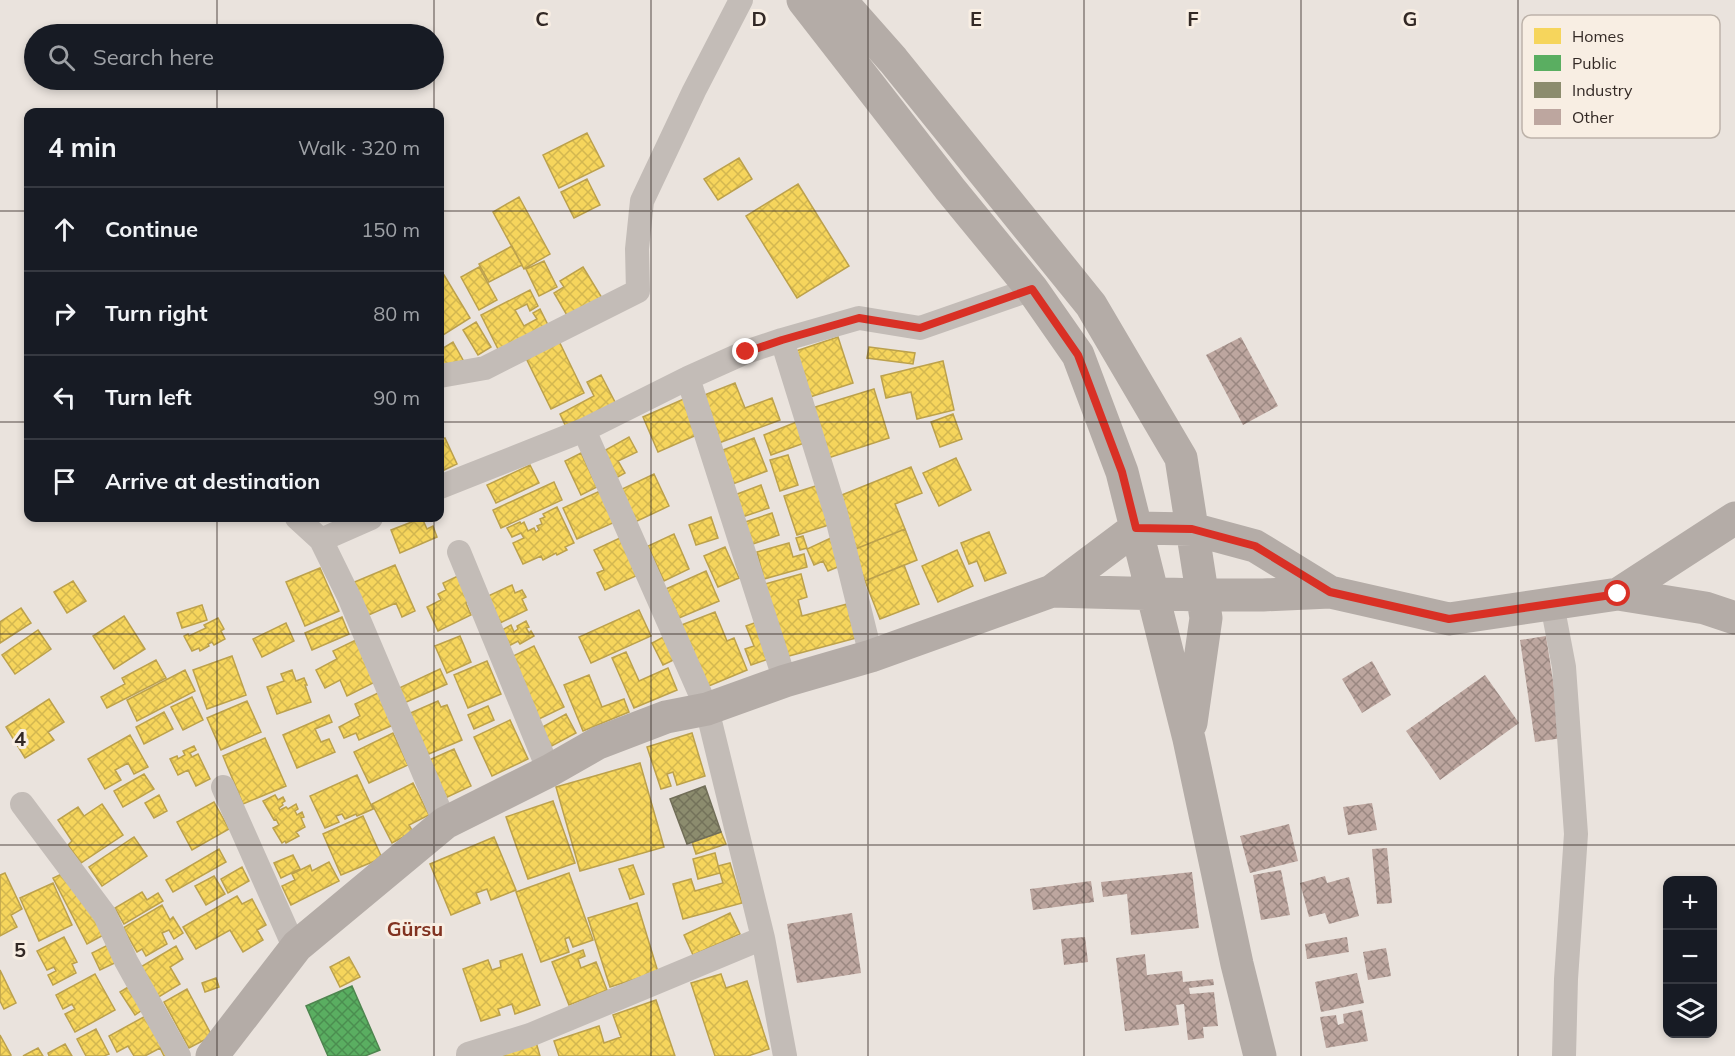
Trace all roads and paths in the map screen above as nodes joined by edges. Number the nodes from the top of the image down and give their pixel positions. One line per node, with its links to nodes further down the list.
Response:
1 (741, 0): 6 (street)
2 (803, 0): 4 (street)
3 (840, 0): 14 (street)
4 (1032, 289): 5 (street); 13 (street)
5 (782, 340): 7 (street); 24 (street)
6 (444, 375)
7 (688, 378): 8 (street); 25 (street)
8 (584, 430): 9 (street); 26 (street)
9 (444, 485)
10 (1735, 518): 20 (street)
11 (301, 522): 15 (street)
12 (362, 522): 15 (street)
13 (1136, 528): 14 (street); 17 (street); 19 (street)
14 (1192, 529): 18 (street); 21 (street)
15 (321, 540): 31 (street)
16 (459, 552): 28 (street)
17 (1052, 591): 19 (street); 24 (street)
18 (1330, 592): 21 (street); 22 (street)
19 (1153, 594): 21 (street); 27 (street)
20 (1618, 594): 22 (street); 23 (street)
21 (1202, 595): 27 (street)
22 (1552, 604): 39 (street)
23 (1735, 618)
24 (871, 656): 25 (street)
25 (785, 681): 26 (street)
26 (707, 710): 28 (street); 32 (street)
27 (1189, 739): 38 (street)
28 (549, 771): 31 (street)
29 (223, 787): 33 (street)
30 (22, 804): 34 (street)
31 (445, 823): 33 (street)
32 (763, 938): 36 (street); 37 (street)
33 (295, 949): 35 (street)
34 (179, 1056)
35 (212, 1056)
36 (468, 1056)
37 (785, 1056)
38 (1260, 1056)
39 (1564, 1056)

